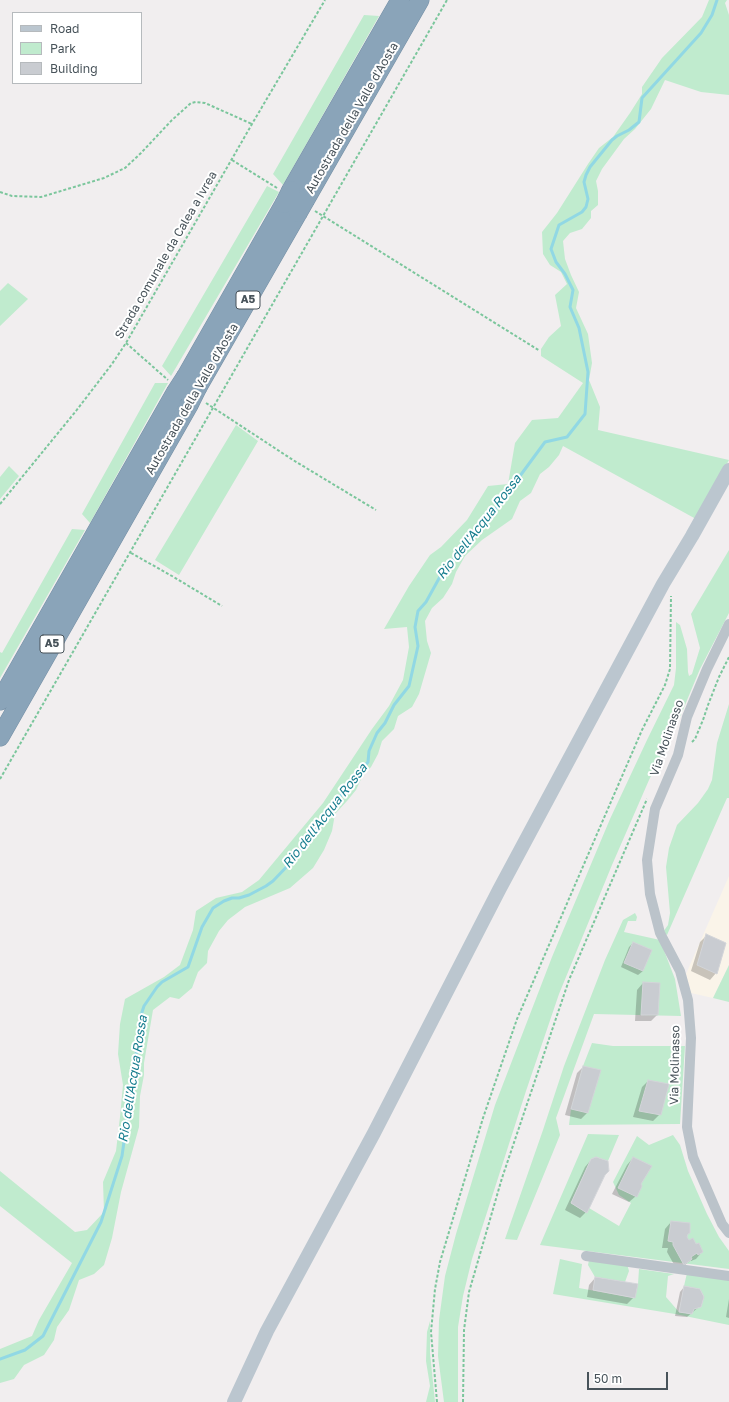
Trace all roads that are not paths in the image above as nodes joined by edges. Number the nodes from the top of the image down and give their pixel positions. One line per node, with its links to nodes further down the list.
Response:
1 (420, 0): 2 (highway, Autostrada della Valle d'Aosta / A5)
2 (401, 11): 3 (highway, Autostrada della Valle d'Aosta / A5)
3 (192, 382): 5 (highway, Autostrada della Valle d'Aosta / A5, bridge); 5 (highway, Autostrada della Valle d'Aosta / A5, bridge)
4 (729, 470): 12 (main road)
5 (102, 539): 7 (highway, Autostrada della Valle d'Aosta / A5); 8 (highway, Autostrada della Valle d'Aosta / A5)
6 (729, 624): 9 (street, Via Molinasso)
7 (0, 701)
8 (0, 737)
9 (729, 1233)
10 (586, 1256): 11 (street)
11 (729, 1276)
12 (234, 1402)

